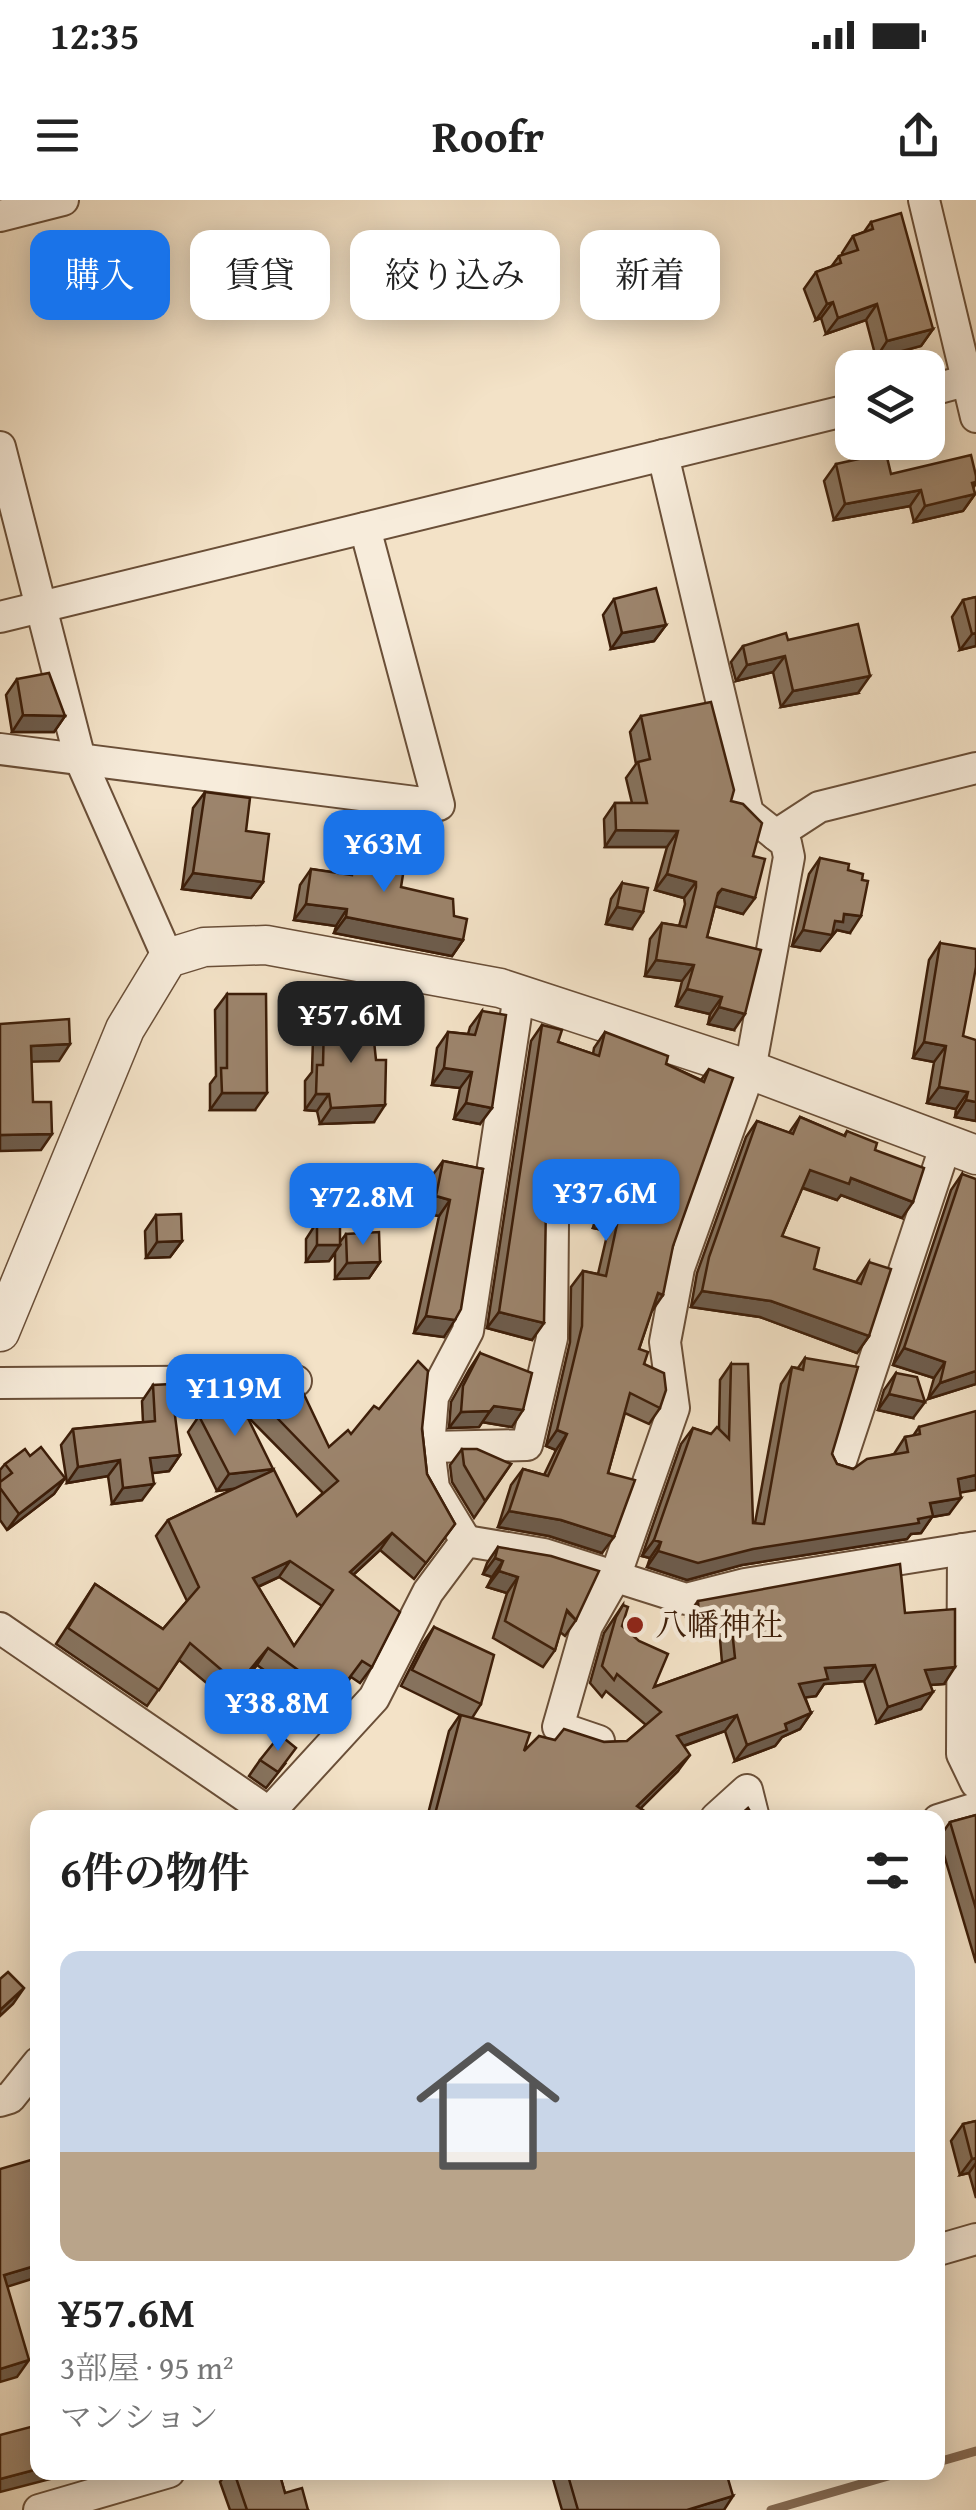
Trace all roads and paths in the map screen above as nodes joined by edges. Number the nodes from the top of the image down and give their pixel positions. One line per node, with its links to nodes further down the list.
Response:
1 (62, 200): 3 (street)
2 (924, 200): 4 (street)
3 (0, 216)
4 (972, 379): 5 (street); 7 (street)
5 (945, 386)
6 (835, 413): 9 (street)
7 (976, 417)
8 (0, 447): 11 (street)
9 (662, 456): 10 (street); 16 (street)
10 (365, 528): 11 (street); 14 (street)
11 (40, 608): 12 (street); 14 (street)
12 (0, 618)
13 (0, 749): 14 (street)
14 (80, 759): 17 (street)
15 (976, 768): 16 (street)
16 (776, 834): 19 (street)
17 (168, 958): 18 (street); 22 (street)
18 (519, 994): 19 (street); 25 (street)
19 (750, 1070): 20 (street); 29 (street)
20 (961, 1149): 26 (street)
21 (554, 1222): 25 (street)
22 (0, 1332)
23 (296, 1381): 24 (street)
24 (0, 1383)
25 (429, 1447): 27 (street)
26 (839, 1468)
27 (466, 1541): 29 (street); 35 (street)
28 (970, 1548): 29 (street); 32 (street)
29 (615, 1577): 31 (street)
30 (0, 1628): 34 (street)
31 (599, 1740)
32 (976, 1783)
33 (976, 1808): 38 (street)
34 (259, 1810)
35 (275, 1810)
36 (725, 1810): 37 (street)
37 (752, 1810)
38 (945, 1818)
39 (30, 2073): 40 (street)
40 (0, 2100)
41 (976, 2239): 42 (street)
42 (945, 2248)
43 (142, 2480): 44 (street)
44 (39, 2510)

